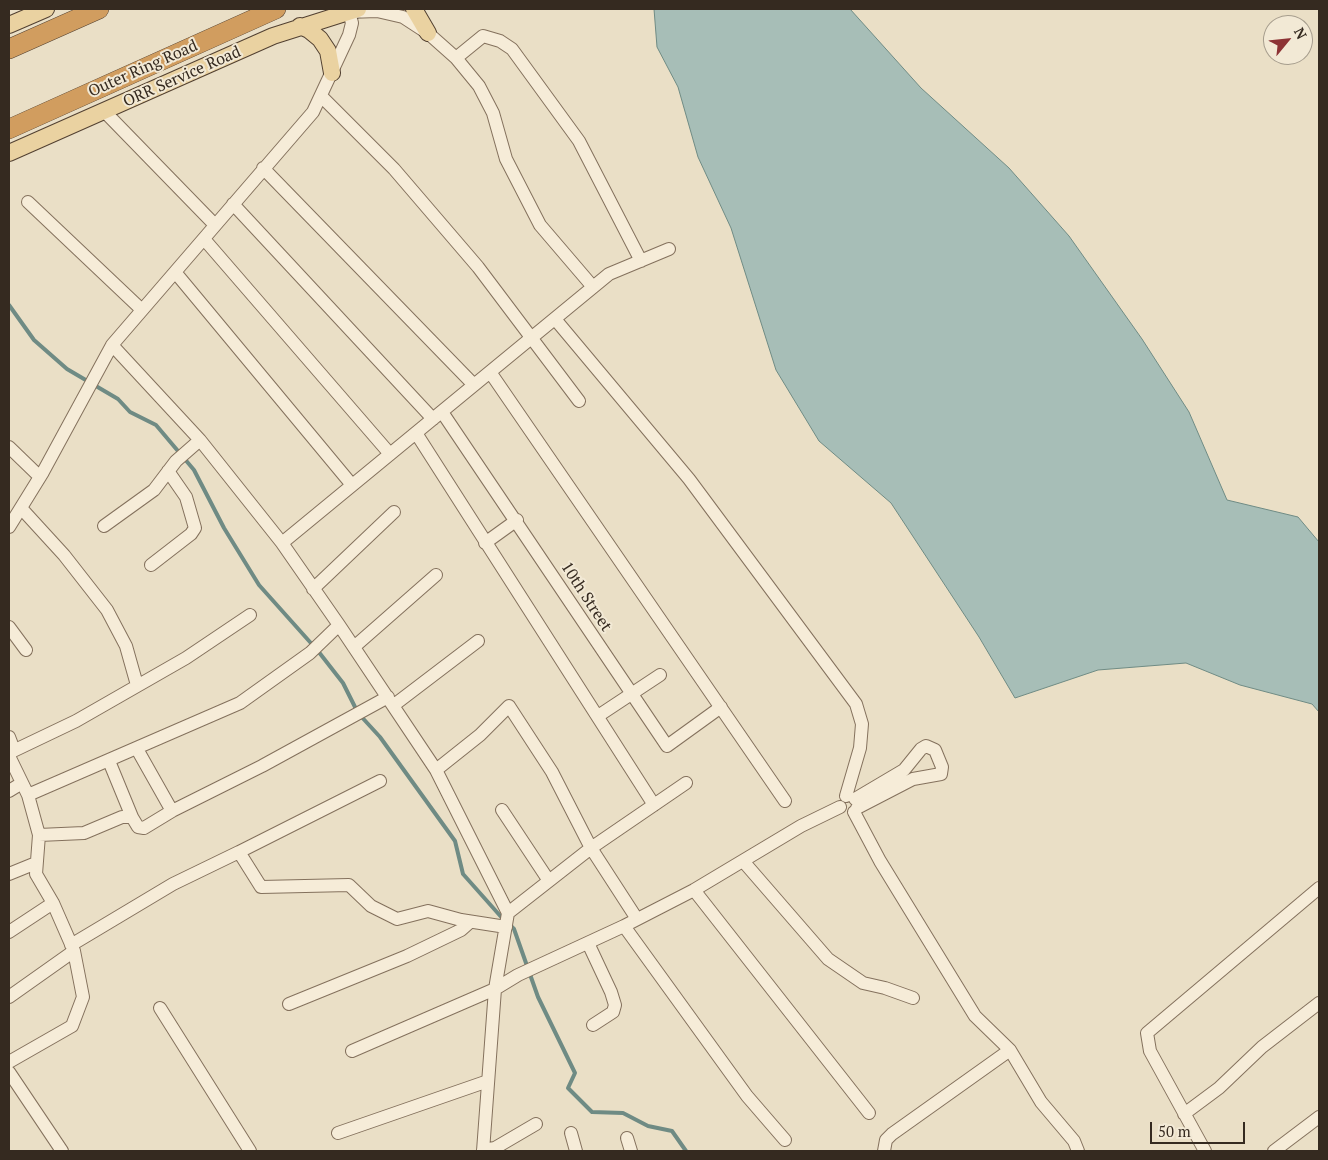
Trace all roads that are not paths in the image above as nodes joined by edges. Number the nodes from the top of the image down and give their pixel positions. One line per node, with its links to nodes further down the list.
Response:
1 (46, 9): 6 (main road)
2 (99, 9): 9 (highway)
3 (276, 9): 14 (highway, Outer Ring Road)
4 (414, 9): 8 (main road)
5 (352, 10): 7 (main road, ORR Service Road); 8 (street); 11 (street)
6 (9, 25)
7 (300, 26): 11 (main road); 13 (main road, ORR Service Road)
8 (428, 33): 10 (street)
9 (9, 49)
10 (456, 58): 22 (street); 24 (street)
11 (332, 73): 12 (street)
12 (320, 96): 16 (street); 27 (street)
13 (105, 112): 15 (main road, ORR Service Road); 19 (street)
14 (9, 128)
15 (9, 153)
16 (263, 168): 18 (street); 30 (street)
17 (28, 202): 25 (street)
18 (233, 204): 19 (street); 32 (street, 10th Street)
19 (215, 224): 20 (street)
20 (204, 239): 23 (street); 36 (street)
21 (669, 249): 22 (street)
22 (641, 260): 24 (street)
23 (175, 272): 25 (street); 39 (street)
24 (594, 287): 26 (street)
25 (142, 310): 28 (street)
26 (555, 318): 27 (street); 73 (street)
27 (531, 338): 29 (street); 31 (street)
28 (112, 345): 34 (street); 38 (street)
29 (490, 372): 30 (street); 60 (street)
30 (474, 385): 32 (street)
31 (579, 402)
32 (437, 415): 33 (street); 42 (street, 10th Street)
33 (416, 433): 36 (street); 46 (street)
34 (200, 440): 37 (street); 45 (street)
35 (9, 447): 38 (street)
36 (390, 454): 39 (street)
37 (172, 466): 43 (street); 47 (street)
38 (40, 477): 40 (street)
39 (352, 485): 45 (street)
40 (21, 508): 44 (street); 57 (street)
41 (394, 512): 49 (street)
42 (517, 520): 46 (street); 58 (street, 10th Street)
43 (104, 526)
44 (9, 527)
45 (282, 543): 49 (street)
46 (485, 543): 61 (street)
47 (151, 564)
48 (436, 575): 54 (street)
49 (313, 589): 51 (street)
50 (250, 615): 57 (street)
51 (339, 625): 54 (street); 63 (street)
52 (9, 627): 55 (street)
53 (478, 641): 59 (street)
54 (354, 646): 59 (street)
55 (26, 650)
56 (660, 675): 58 (street)
57 (137, 685): 64 (street)
58 (631, 695): 60 (street, 10th Street); 61 (street)
59 (391, 701): 66 (street); 76 (street)
60 (721, 708): 72 (street)
61 (598, 716): 74 (street)
62 (9, 737): 64 (street)
63 (137, 749): 65 (street); 76 (street)
64 (11, 753): 68 (street)
65 (109, 761): 71 (street); 77 (street)
66 (436, 770): 79 (street); 89 (street)
67 (380, 781): 80 (street)
68 (22, 783): 70 (street); 71 (street)
69 (686, 783): 74 (street)
70 (9, 791)
71 (28, 795): 78 (street)
72 (785, 801)
73 (850, 804): 73 (street); 81 (street); 102 (street)
74 (654, 805): 79 (street)
75 (502, 810): 84 (street)
76 (172, 811): 77 (street)
77 (132, 817): 78 (street)
78 (38, 835): 82 (street)
79 (591, 848): 84 (street); 88 (street)
80 (239, 852): 90 (street); 94 (street)
81 (743, 861): 86 (street); 97 (street)
82 (36, 863): 83 (street); 87 (street)
83 (9, 874)
84 (549, 881): 89 (street)
85 (1319, 888): 108 (street)
86 (694, 890): 88 (street); 107 (street)
87 (54, 903): 92 (street); 94 (street)
88 (637, 919): 91 (street)
89 (507, 921): 90 (street); 95 (street)
90 (470, 922): 99 (street)
91 (624, 926): 93 (street); 114 (street)
92 (9, 932)
93 (588, 943): 95 (street); 101 (street)
94 (72, 948): 96 (street); 104 (street)
95 (495, 989): 103 (street); 106 (street)
96 (9, 997)
97 (913, 998)
98 (1319, 1003): 108 (street)
99 (289, 1004)
100 (160, 1008): 116 (street)
101 (593, 1025)
102 (1010, 1050): 120 (street); 121 (street)
103 (352, 1051)
104 (9, 1062)
105 (9, 1072): 115 (street)
106 (488, 1081): 111 (street); 117 (street)
107 (869, 1113)
108 (1184, 1114): 122 (street)
109 (1319, 1117): 123 (street)
110 (536, 1124): 117 (street)
111 (338, 1133)
112 (571, 1133): 118 (street)
113 (627, 1138): 119 (street)
114 (785, 1140)
115 (62, 1151)
116 (250, 1151)
117 (483, 1151)
118 (576, 1151)
119 (631, 1151)
120 (884, 1151)
121 (1078, 1151)
122 (1205, 1151)
123 (1274, 1151)

